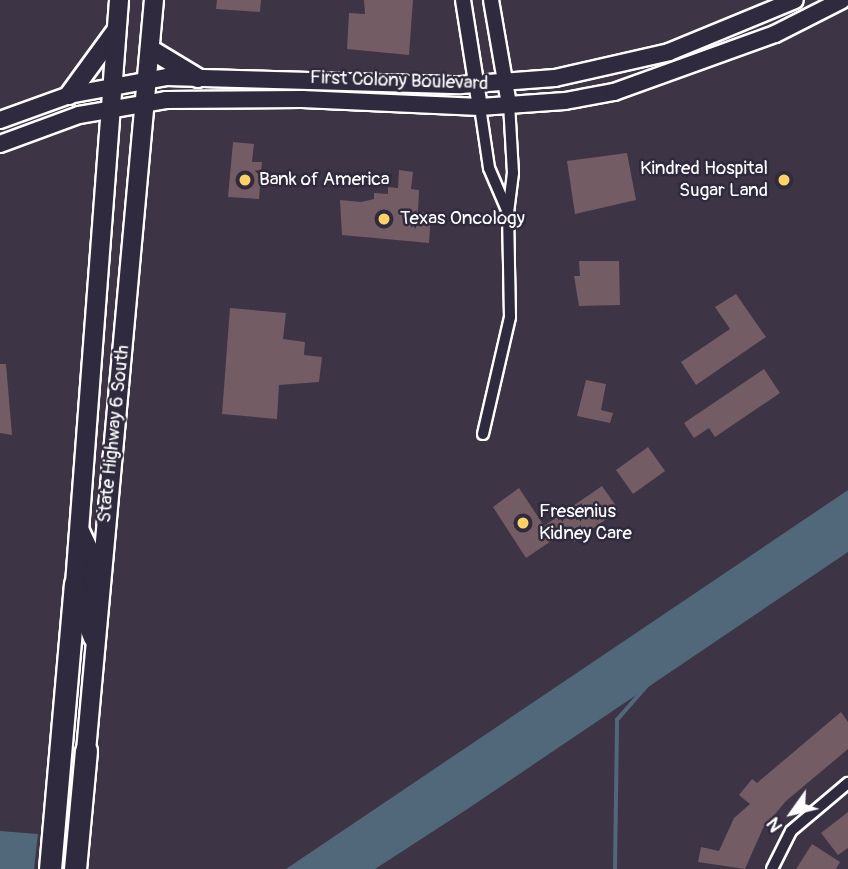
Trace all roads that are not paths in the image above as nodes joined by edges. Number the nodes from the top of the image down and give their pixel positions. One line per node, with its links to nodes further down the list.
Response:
1 (119, 0): 7 (main road, State Highway 6 South)
2 (154, 0): 8 (main road, State Highway 6 South)
3 (463, 0): 12 (street)
4 (491, 0): 11 (street)
5 (795, 0): 11 (main road, First Colony Boulevard)
6 (842, 0): 16 (main road, First Colony Boulevard)
7 (116, 29): 13 (main road, State Highway 6 South); 14 (main road)
8 (150, 50): 9 (main road); 10 (main road, State Highway 6 South)
9 (198, 78): 10 (main road, First Colony Boulevard); 12 (main road, First Colony Boulevard)
10 (147, 79): 13 (main road, First Colony Boulevard); 15 (main road, State Highway 6 South)
11 (505, 82): 12 (main road, First Colony Boulevard); 16 (street)
12 (477, 84): 17 (street)
13 (113, 85): 14 (main road, First Colony Boulevard); 18 (main road, State Highway 6 South)
14 (69, 94): 19 (main road, First Colony Boulevard)
15 (145, 104): 17 (main road, First Colony Boulevard); 18 (main road, First Colony Boulevard); 25 (main road, State Highway 6 South)
16 (509, 104): 17 (main road, First Colony Boulevard); 21 (street)
17 (480, 107): 21 (street)
18 (112, 109): 20 (main road, First Colony Boulevard); 23 (main road, State Highway 6 South)
19 (0, 120)
20 (0, 144)
21 (508, 213): 22 (street)
22 (484, 434)
23 (79, 529): 24 (main road, State Highway 6 South); 25 (main road)
24 (75, 584): 26 (main road); 29 (highway, State Highway 6 South)
25 (100, 587): 26 (main road, State Highway 6 South)
26 (95, 645): 27 (main road, State Highway 6 South)
27 (86, 751): 30 (highway, State Highway 6 South)
28 (848, 783): 31 (street)
29 (50, 869)
30 (75, 869)
31 (772, 869)

